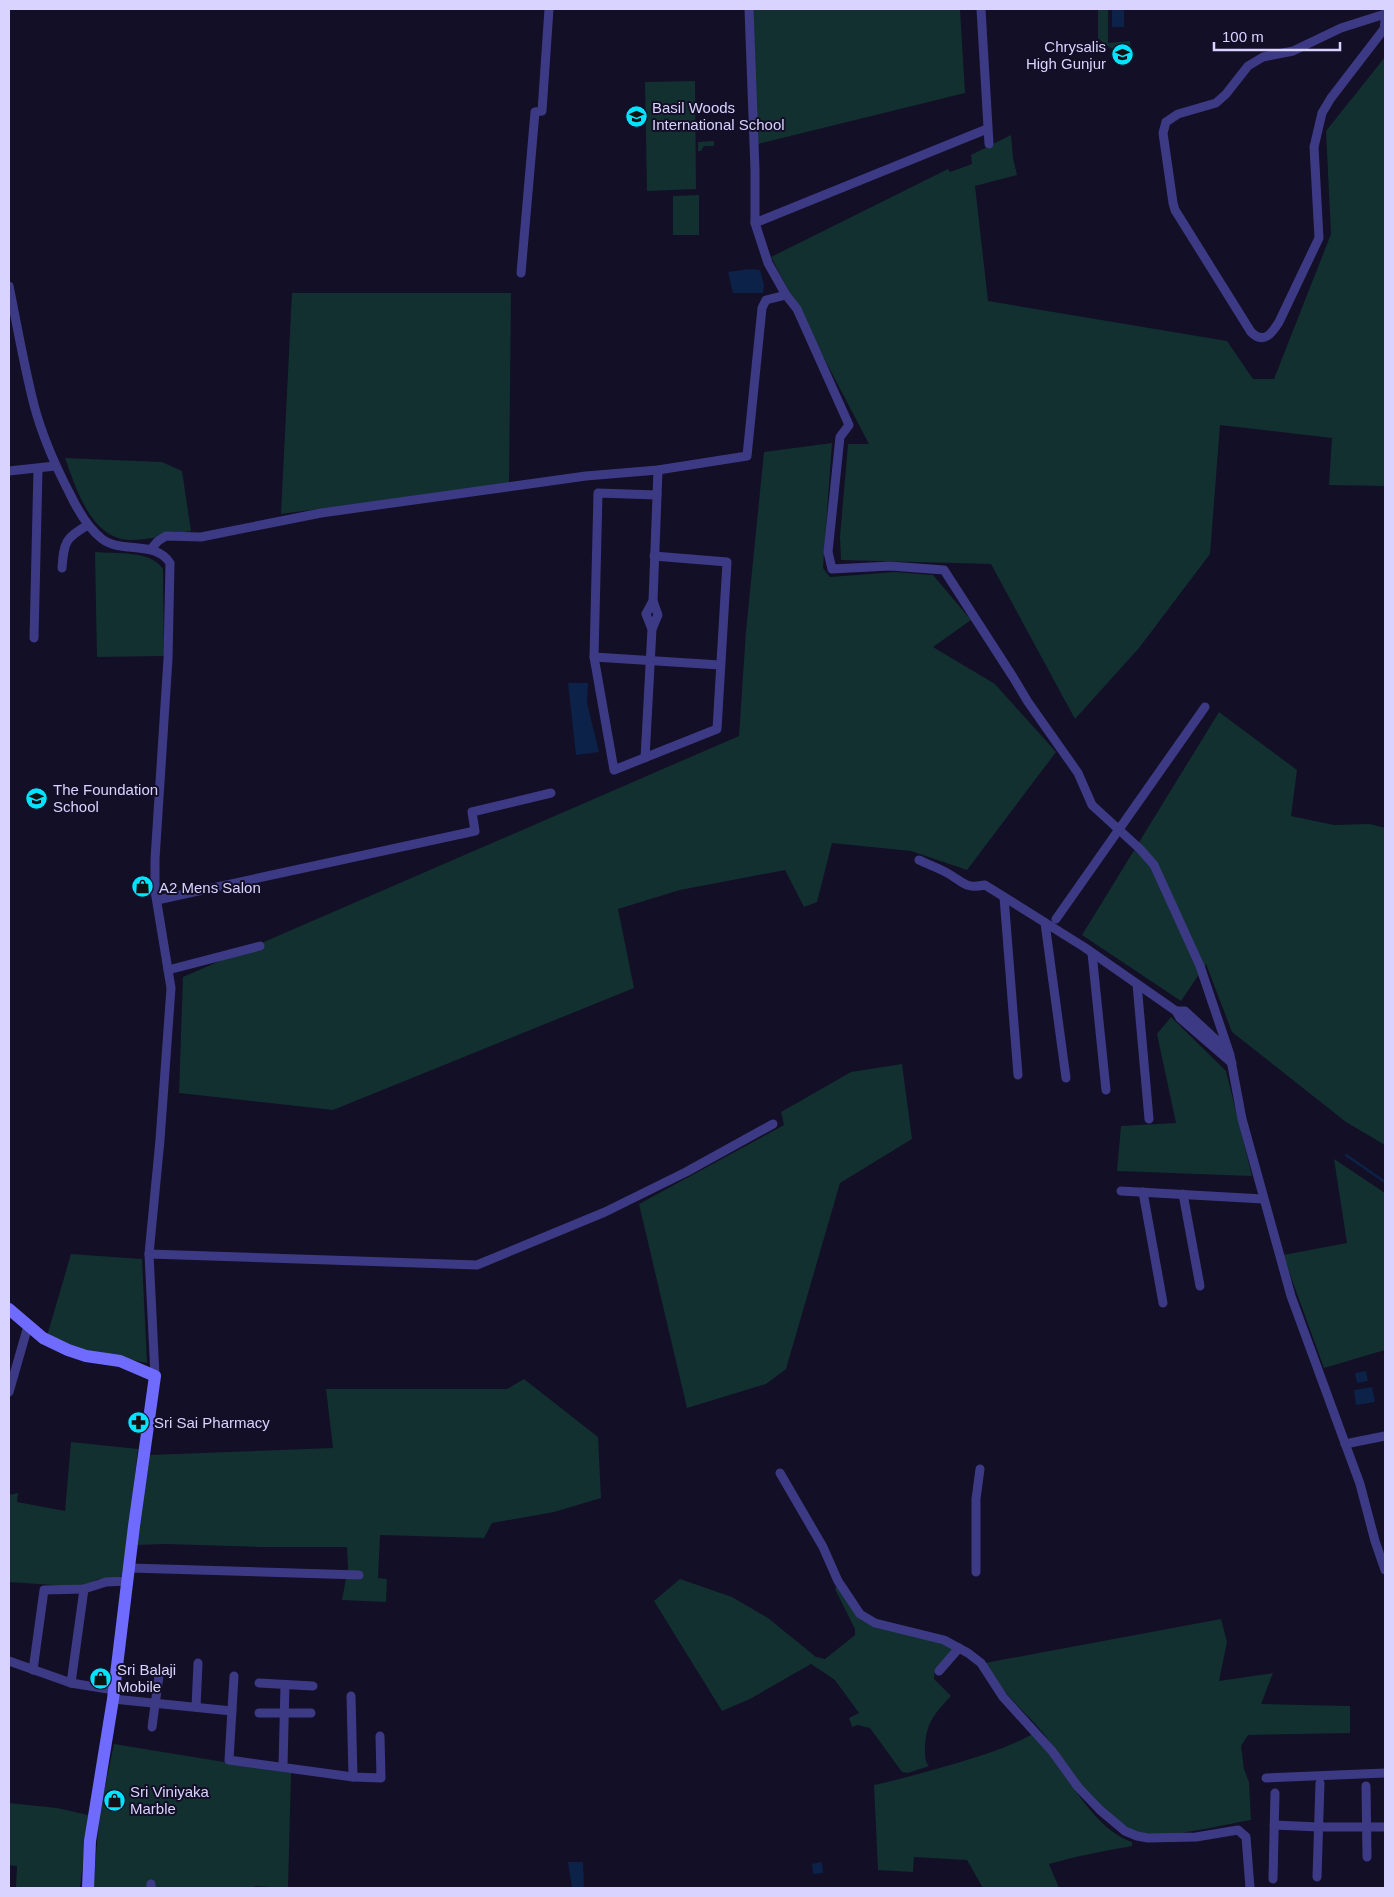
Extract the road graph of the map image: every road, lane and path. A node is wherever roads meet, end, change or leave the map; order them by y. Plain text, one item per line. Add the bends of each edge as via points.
1 (550, 9) edge
2 (749, 9) edge
3 (981, 9) edge
4 (1385, 14) edge
5 (1385, 21) edge
6 (987, 129) junction
7 (989, 144) dead end
8 (755, 223) junction
9 (521, 273) dead end
10 (9, 286) edge
11 (786, 295) junction
12 (56, 466) junction
13 (38, 469) junction
14 (658, 470) junction
15 (9, 471) edge
16 (657, 495) junction
17 (88, 524) junction
18 (151, 549) junction
19 (654, 556) junction
20 (62, 568) dead end
21 (34, 638) dead end
22 (594, 658) junction
23 (650, 661) junction
24 (720, 665) junction
25 (1205, 706) dead end
26 (645, 758) junction
27 (551, 793) dead end
28 (1118, 828) junction
29 (919, 860) dead end
30 (1004, 897) junction
31 (157, 900) junction
32 (1056, 919) dead end
33 (1046, 923) junction
34 (260, 946) dead end
35 (1092, 953) junction
36 (168, 970) junction
37 (1137, 984) junction
38 (1176, 1011) junction
39 (1228, 1050) junction
40 (1232, 1063) junction
41 (1018, 1075) dead end
42 (1066, 1078) dead end
43 (1106, 1090) dead end
44 (1149, 1119) dead end
45 (773, 1124) dead end
46 (1121, 1191) dead end
47 (1143, 1192) junction
48 (1183, 1194) junction
49 (1263, 1199) junction
50 (149, 1254) junction
51 (1200, 1286) dead end
52 (1162, 1303) dead end
53 (9, 1309) edge
54 (28, 1326) junction
55 (156, 1376) junction
56 (9, 1392) edge
57 (1385, 1436) edge
58 (1345, 1444) junction
59 (980, 1469) dead end
60 (780, 1473) dead end
61 (130, 1568) junction
62 (1385, 1570) edge
63 (976, 1572) dead end
64 (359, 1575) dead end
65 (127, 1581) junction
66 (84, 1590) junction
67 (959, 1648) junction
68 (9, 1661) edge
69 (198, 1663) dead end
70 (33, 1670) junction
71 (939, 1671) dead end
72 (159, 1676) dead end
73 (234, 1676) dead end
74 (71, 1682) junction
75 (259, 1683) dead end
76 (286, 1685) junction
77 (312, 1686) dead end
78 (113, 1695) junction
79 (351, 1696) dead end
80 (156, 1703) junction
81 (196, 1707) junction
82 (232, 1710) junction
83 (260, 1712) dead end
84 (285, 1713) junction
85 (311, 1713) dead end
86 (152, 1727) dead end
87 (380, 1736) dead end
88 (283, 1766) junction
89 (1385, 1773) edge
90 (353, 1777) junction
91 (1266, 1778) dead end
92 (1320, 1784) dead end
93 (1366, 1786) dead end
94 (1275, 1793) dead end
95 (1274, 1825) junction
96 (1319, 1827) junction
97 (1366, 1827) junction
98 (1385, 1827) edge
99 (1367, 1857) dead end
100 (1317, 1877) dead end
101 (1273, 1879) dead end
102 (88, 1888) edge
103 (1250, 1888) edge

1 - 9 street via 542,111 535,112
2 - 8 street
3 - 6 street
4 - 5 street via 1341,28 1293,51 1263,57 1248,66 1216,103 1178,114 1166,122 1163,133 1175,210 1257,337 1272,334 1319,238 1314,147 1322,113 1384,29
6 - 7 street
6 - 8 street
8 - 11 street via 768,263
10 - 12 street via 34,406
11 - 14 street via 766,300 762,308 747,456
11 - 28 street via 798,309 849,424 840,437 828,552 832,569 890,566 944,570 1028,702 1078,773 1092,805
12 - 13 street
12 - 17 street
13 - 15 street
13 - 21 street
14 - 16 street
14 - 18 street via 586,476 321,513 201,537 166,536
16 - 19 street
16 - 22 street via 598,493
17 - 18 street via 102,539 112,544
17 - 20 street via 67,541
18 - 31 street via 165,556 170,563 168,659 155,859
19 - 23 street via 653,601 646,614 652,628
19 - 24 street via 727,562
22 - 23 street
22 - 26 street via 614,770
23 - 24 street
23 - 26 street
24 - 26 street via 716,729
25 - 28 street
27 - 31 street via 472,812 475,831
28 - 32 street
28 - 39 street via 1154,865 1200,966
29 - 30 street via 947,873 961,884 985,885
30 - 33 street
30 - 41 street
31 - 36 street
33 - 35 street
33 - 42 street
34 - 36 street
35 - 37 street
35 - 43 street
36 - 50 street via 170,1007
37 - 38 street
37 - 44 street
38 - 39 street via 1185,1011
38 - 40 street
39 - 40 street
40 - 49 street
45 - 50 street via 605,1212 477,1265
46 - 47 street
47 - 48 street
47 - 52 street
48 - 49 street
48 - 51 street
49 - 58 street via 1291,1296
50 - 55 street
53 - 54 street
54 - 55 street via 43,1338 68,1350 120,1361
54 - 56 street
55 - 61 street
57 - 58 street
58 - 62 street
59 - 63 street via 976,1499
60 - 67 street via 823,1547 838,1581 860,1614 876,1623 944,1640
61 - 64 street
61 - 65 street
65 - 66 street via 106,1582
65 - 78 street
66 - 70 street via 44,1590
66 - 74 street
67 - 71 street
67 - 103 street via 981,1663 1004,1697 1052,1751 1078,1787 1125,1831 1148,1838 1196,1837 1238,1830 1242,1833 1246,1837
68 - 70 street
69 - 81 street
70 - 74 street
72 - 80 street
73 - 82 street
74 - 78 street
75 - 76 street
76 - 77 street
76 - 84 street
78 - 80 street
78 - 102 street via 90,1841
79 - 90 street
80 - 81 street
80 - 86 street
81 - 82 street
82 - 88 street via 229,1760
83 - 84 street
84 - 85 street
84 - 88 street
87 - 90 street via 381,1778
88 - 90 street
89 - 91 street
92 - 96 street
93 - 97 street
94 - 95 street
95 - 96 street
95 - 101 street
96 - 97 street
96 - 100 street
97 - 98 street
97 - 99 street

